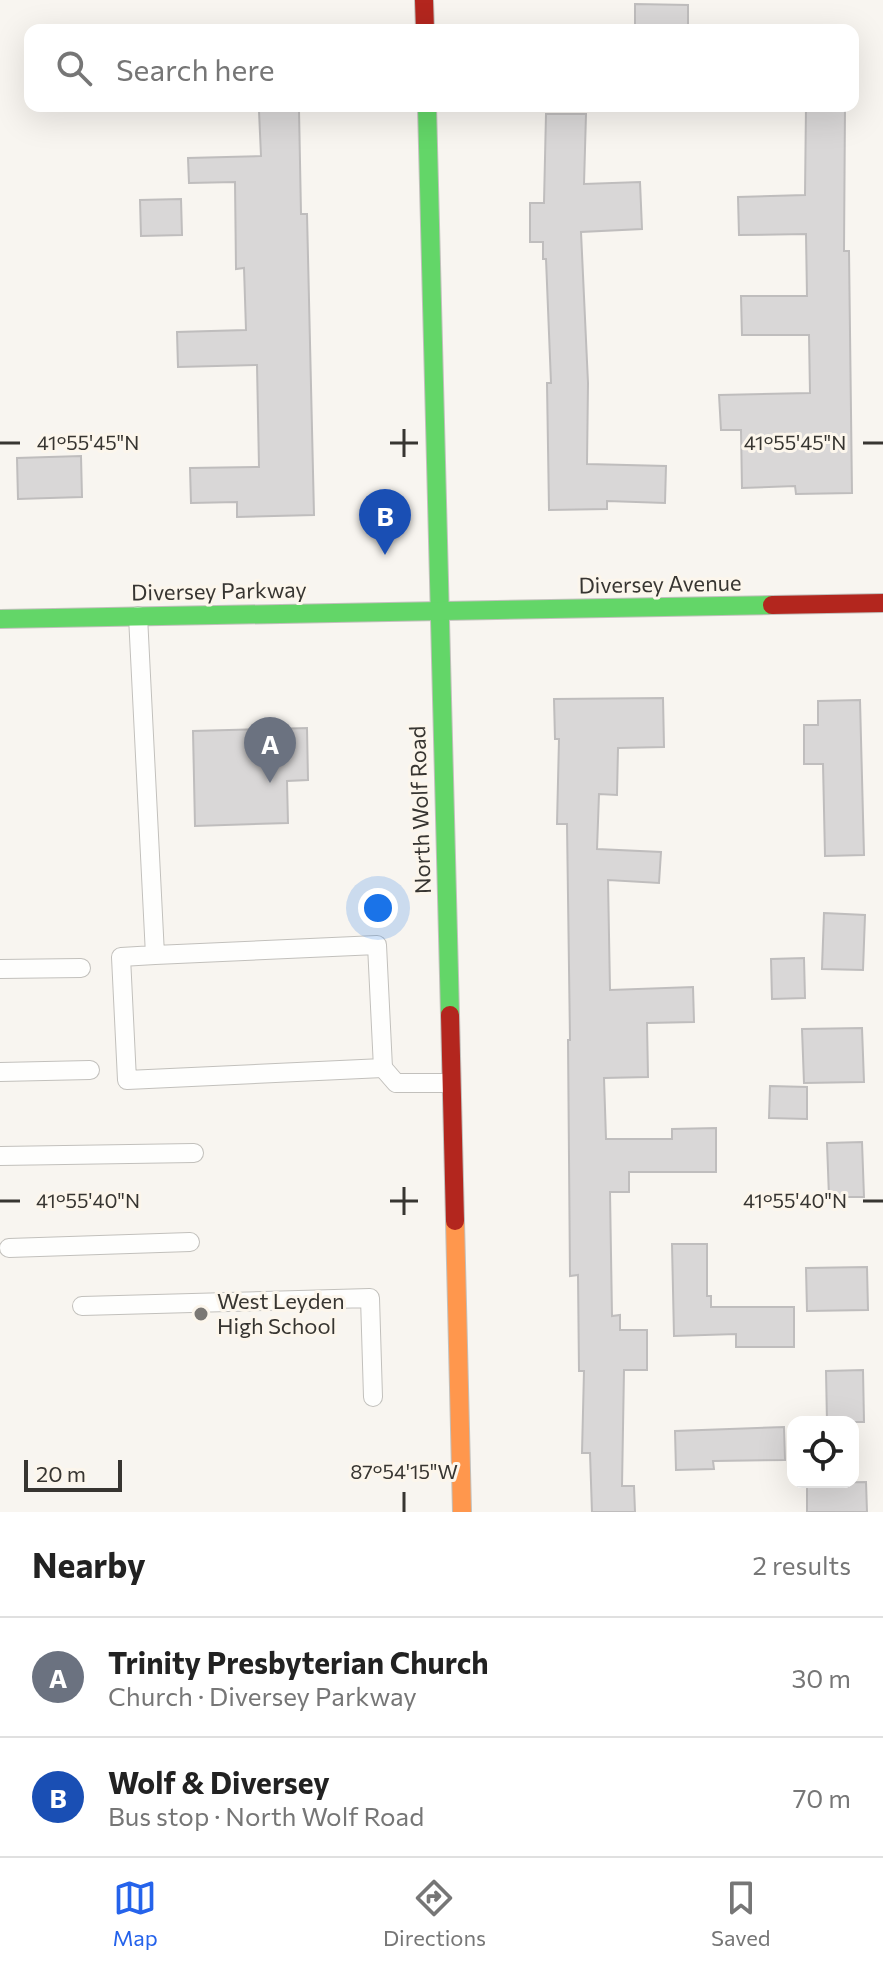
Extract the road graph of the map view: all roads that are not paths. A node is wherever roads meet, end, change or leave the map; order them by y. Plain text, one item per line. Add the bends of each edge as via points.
1 (424, 0) edge
2 (425, 24) edge
3 (427, 112) edge
4 (883, 603) edge
5 (438, 612) junction
6 (138, 616) junction
7 (0, 619) edge
8 (155, 955) junction
9 (81, 968) dead end
10 (0, 969) edge
11 (383, 1068) junction
12 (90, 1070) dead end
13 (0, 1072) edge
14 (451, 1083) junction
15 (194, 1153) dead end
16 (0, 1156) edge
17 (190, 1242) dead end
18 (9, 1248) dead end
19 (82, 1306) dead end
20 (373, 1397) dead end
21 (462, 1512) edge

1 - 2 main road
3 - 5 main road, North Wolf Road
4 - 5 main road, Diversey Avenue
5 - 6 main road, Diversey Parkway
5 - 14 main road, North Wolf Road
6 - 7 main road, Diversey Parkway
6 - 8 lane
8 - 11 lane via 377,945
8 - 11 lane via 121,957 127,1080
9 - 10 lane
11 - 14 lane via 396,1083
12 - 13 lane
14 - 21 main road, North Wolf Road
15 - 16 lane
17 - 18 lane
19 - 20 lane via 370,1298

